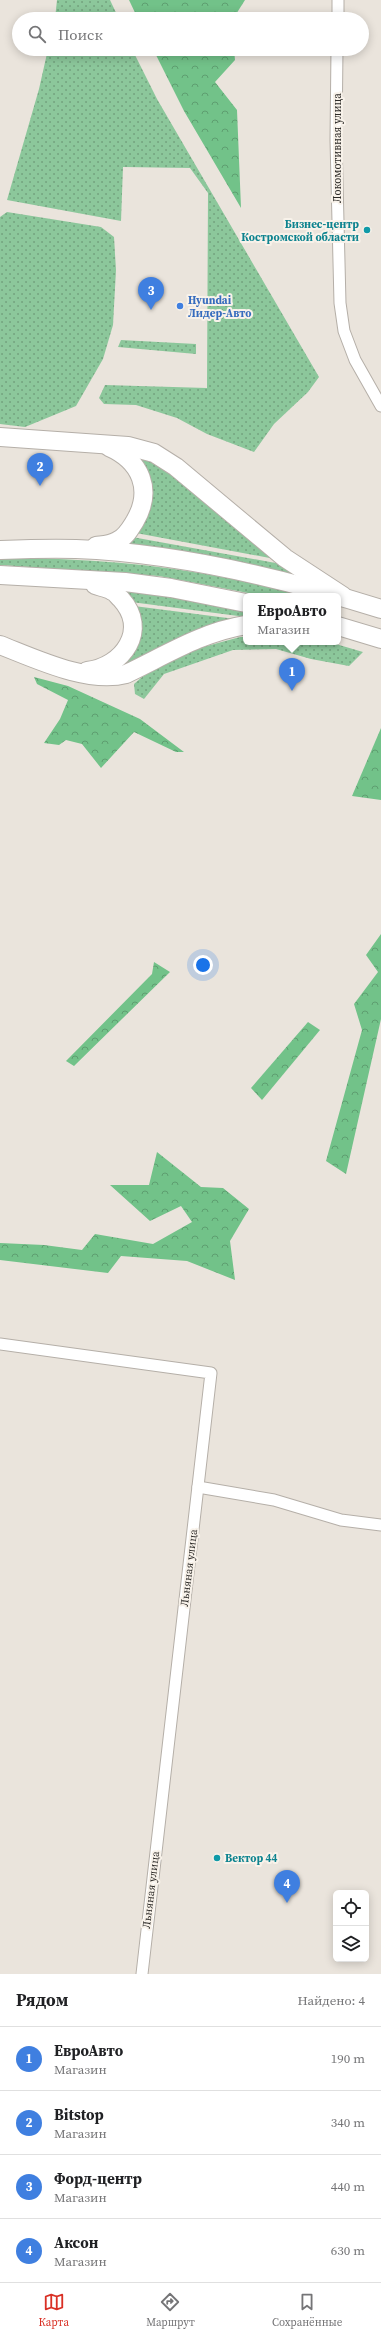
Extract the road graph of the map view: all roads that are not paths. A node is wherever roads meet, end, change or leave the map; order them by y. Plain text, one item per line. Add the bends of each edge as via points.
1 (338, 0) edge
2 (338, 12) edge
3 (337, 56) edge
4 (381, 406) edge
5 (0, 437) edge
6 (103, 445) junction
7 (76, 549) junction
8 (0, 550) edge
9 (0, 575) edge
10 (78, 580) junction
11 (330, 593) edge
12 (338, 593) edge
13 (343, 596) edge
14 (243, 602) edge
15 (381, 609) edge
16 (243, 626) edge
17 (341, 627) edge
18 (381, 638) edge
19 (0, 645) edge
20 (76, 672) junction
21 (0, 1344) edge
22 (198, 1487) junction
23 (381, 1525) edge
24 (142, 1974) edge

1 - 2 street
3 - 4 street, Локомотивная улица via 340,302 344,331 355,360
5 - 6 main road
6 - 7 main road via 122,453 133,463 141,478 143,495 140,511 127,533 118,541
6 - 12 main road via 128,446 154,453 176,467 285,558
7 - 8 main road
7 - 11 main road via 149,556 211,566
9 - 10 main road
10 - 14 main road via 125,582 171,588
10 - 20 main road via 113,591 126,605 133,626 131,640 117,659 96,670
13 - 15 main road
16 - 20 main road via 192,640 126,674 98,677
17 - 18 main road
19 - 20 main road
21 - 22 street, Льняная улица via 211,1374
22 - 23 street via 274,1500 341,1520
22 - 24 street, Льняная улица

